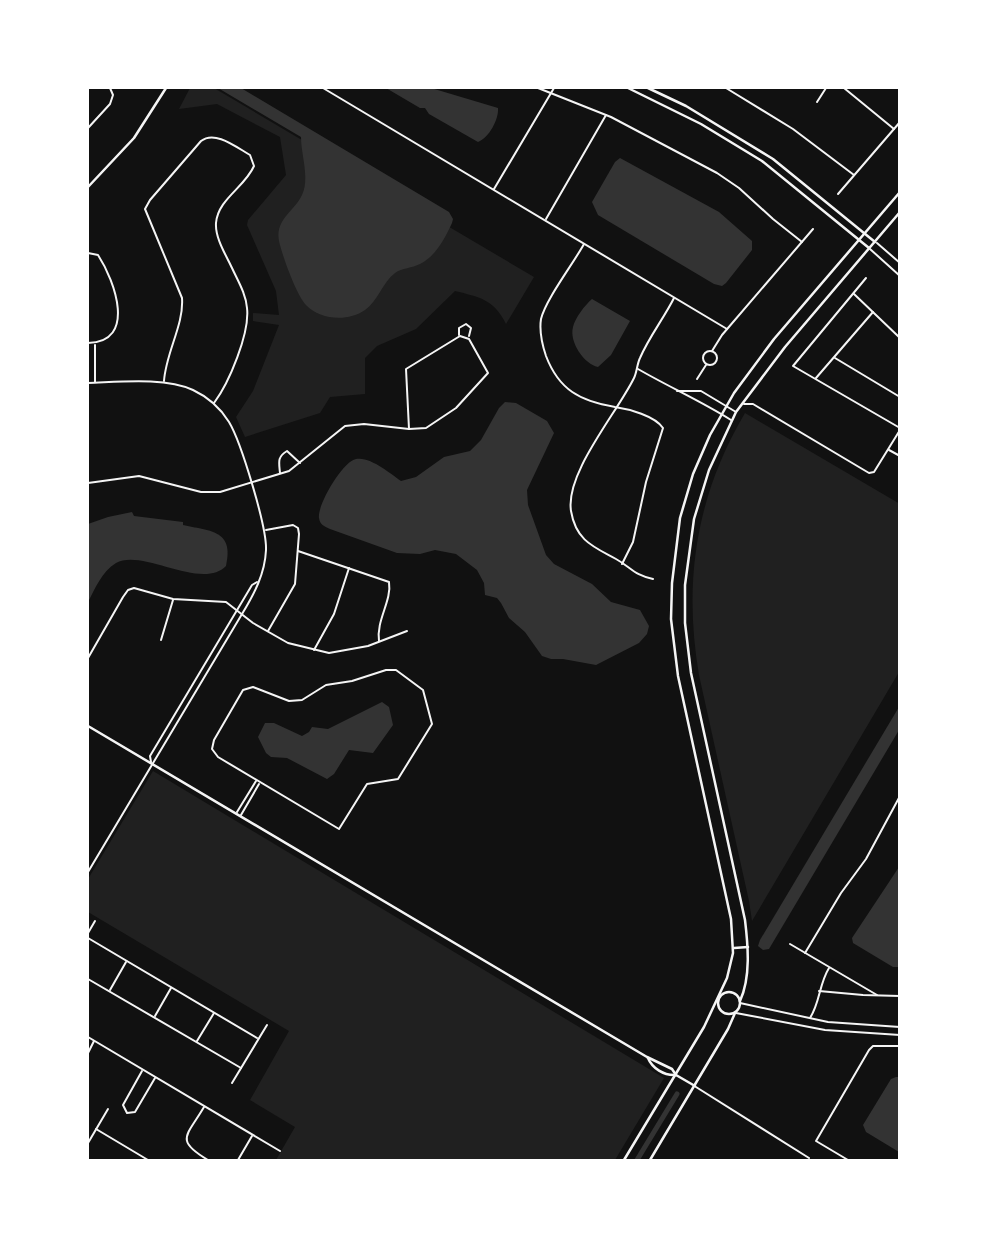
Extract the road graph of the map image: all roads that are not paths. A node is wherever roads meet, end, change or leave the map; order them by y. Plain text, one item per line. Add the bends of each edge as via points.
1 (110, 88) edge
2 (166, 88) edge
3 (323, 88) edge
4 (538, 88) edge
5 (552, 88) edge
6 (628, 88) edge
7 (648, 88) edge
8 (726, 88) edge
9 (826, 88) edge
10 (844, 88) edge
11 (551, 92) junction
12 (817, 102) dead end
13 (606, 115) junction
14 (900, 122) edge
15 (88, 128) edge
16 (894, 129) junction
17 (854, 176) junction
18 (88, 187) edge
19 (493, 190) junction
20 (900, 192) edge
21 (838, 194) dead end
22 (900, 212) edge
23 (545, 220) junction
24 (813, 229) dead end
25 (865, 234) junction
26 (859, 240) junction
27 (802, 242) junction
28 (875, 242) junction
29 (585, 244) junction
30 (869, 248) junction
31 (88, 253) edge
32 (900, 263) edge
33 (900, 276) edge
34 (866, 278) dead end
35 (854, 293) junction
36 (674, 298) junction
37 (873, 312) junction
38 (727, 329) junction
39 (460, 336) junction
40 (467, 337) junction
41 (900, 338) edge
42 (94, 343) junction
43 (88, 344) edge
44 (712, 351) junction
45 (834, 357) junction
46 (706, 365) junction
47 (637, 369) junction
48 (697, 379) dead end
49 (816, 379) junction
50 (88, 383) edge
51 (95, 383) junction
52 (164, 383) junction
53 (676, 391) junction
54 (748, 395) junction
55 (900, 397) edge
56 (213, 404) junction
57 (741, 404) junction
58 (753, 404) junction
59 (725, 405) junction
60 (617, 407) junction
61 (736, 412) junction
62 (721, 414) junction
63 (732, 420) junction
64 (409, 429) junction
65 (900, 429) edge
66 (888, 449) junction
67 (900, 456) edge
68 (300, 464) junction
69 (280, 474) junction
70 (88, 483) edge
71 (250, 483) junction
72 (265, 530) junction
73 (298, 551) junction
74 (622, 564) junction
75 (349, 567) junction
76 (653, 579) dead end
77 (259, 581) junction
78 (173, 599) junction
79 (238, 611) junction
80 (242, 614) junction
81 (268, 631) junction
82 (407, 631) dead end
83 (161, 640) dead end
84 (379, 642) junction
85 (314, 650) junction
86 (88, 658) edge
87 (88, 726) edge
88 (152, 763) junction
89 (257, 780) junction
90 (260, 782) junction
91 (900, 796) edge
92 (236, 813) junction
93 (241, 816) junction
94 (88, 872) edge
95 (95, 921) dead end
96 (88, 933) edge
97 (88, 938) edge
98 (790, 944) dead end
99 (748, 947) junction
100 (733, 948) junction
101 (805, 953) junction
102 (127, 961) junction
103 (830, 967) junction
104 (88, 979) edge
105 (172, 988) junction
106 (819, 990) junction
107 (109, 991) junction
108 (877, 995) junction
109 (900, 996) edge
110 (718, 999) junction
111 (740, 1002) junction
112 (215, 1013) junction
113 (735, 1013) junction
114 (154, 1017) junction
115 (810, 1018) junction
116 (267, 1025) dead end
117 (900, 1027) edge
118 (900, 1035) edge
119 (88, 1037) edge
120 (257, 1038) junction
121 (94, 1041) junction
122 (197, 1042) junction
123 (900, 1046) edge
124 (88, 1053) edge
125 (648, 1057) junction
126 (241, 1068) junction
127 (142, 1070) junction
128 (676, 1075) junction
129 (155, 1077) junction
130 (232, 1083) dead end
131 (695, 1086) junction
132 (204, 1107) junction
133 (108, 1109) dead end
134 (96, 1129) junction
135 (253, 1135) junction
136 (88, 1143) edge
137 (280, 1151) dead end
138 (809, 1158) dead end
139 (148, 1160) edge
140 (208, 1160) edge
141 (238, 1160) edge
142 (624, 1160) edge
143 (650, 1160) edge
144 (848, 1160) edge

1 - 15 street via 110,104
2 - 18 main road via 134,138
3 - 19 street
4 - 11 street
5 - 11 street
6 - 26 main road via 762,161
7 - 25 main road via 762,151
8 - 17 street via 810,140
9 - 12 street
10 - 16 street
11 - 13 street
11 - 19 street
13 - 23 street
13 - 27 street via 739,187
14 - 16 street
16 - 17 street
17 - 21 street
19 - 23 street
20 - 25 main road
22 - 28 main road
23 - 29 street
24 - 27 street
25 - 26 main road
25 - 28 main road
26 - 30 main road
26 - 59 main road via 774,339
27 - 38 street
28 - 30 main road
28 - 32 street
29 - 36 street
29 - 60 street via 542,318 542,343 561,383 579,397
30 - 33 street
30 - 54 main road
31 - 42 street via 101,259 118,310 118,323 111,335
34 - 35 street
35 - 37 street
35 - 49 street via 793,366
36 - 38 street
36 - 47 street
37 - 41 street
37 - 45 street
38 - 44 street
39 - 40 street
39 - 40 street via 458,328 466,324 472,331
39 - 64 street via 406,369
40 - 64 street via 488,373 456,408 426,428
42 - 43 street
42 - 51 street
44 - 46 street via 703,354
44 - 46 street via 717,361
45 - 49 street
45 - 55 street
46 - 48 street
47 - 53 street
47 - 60 street
49 - 65 street
50 - 51 street
51 - 52 street
52 - 56 street via 190,389
52 - 56 street via 182,298 145,209 201,141 217,137 254,161 217,216 218,235 245,298 247,317 227,379
53 - 59 street via 701,391
53 - 62 street
54 - 57 main road
54 - 58 street
56 - 71 street via 232,429
57 - 58 street
57 - 61 main road
58 - 66 street via 869,473
59 - 61 street
59 - 62 main road
60 - 74 street via 574,484 571,509 577,529 594,549
60 - 74 street via 663,428 633,542
61 - 63 main road
62 - 63 street
62 - 100 main road via 693,474 680,518 671,619 678,676 732,919
63 - 99 main road via 709,470 694,519 685,623 691,673
64 - 68 street via 345,426
65 - 66 street
66 - 67 street
68 - 69 street
68 - 69 street via 287,451 278,460
69 - 71 street
70 - 71 street via 139,476 201,492
71 - 72 street
72 - 73 street via 296,526
72 - 77 street
73 - 75 street
73 - 81 street via 295,584
74 - 76 street
75 - 84 street via 389,582
75 - 85 street via 334,614
77 - 79 street via 252,584
77 - 80 street
78 - 79 street via 224,601
78 - 83 street
78 - 86 street via 128,590
79 - 80 street
79 - 88 street via 150,756
80 - 81 street
80 - 88 street
81 - 85 street
82 - 84 street
84 - 85 street via 335,653
87 - 88 main road
88 - 92 main road
88 - 94 street
89 - 90 street
89 - 90 street via 212,749 243,690 253,687 289,701 302,700 326,685 386,670 396,670 423,690 432,724 398,779 367,784 339,829
89 - 92 street
90 - 93 street
91 - 101 street
92 - 93 main road
93 - 125 main road
95 - 96 street
97 - 102 street
98 - 101 street
99 - 100 main road
99 - 111 main road
100 - 110 main road via 730,971
101 - 103 street
102 - 105 street
102 - 107 street
103 - 106 street
103 - 108 street
104 - 107 street
105 - 112 street
105 - 114 street
106 - 108 street
106 - 115 street
107 - 114 street
108 - 109 street
110 - 111 main road via 730,992
110 - 113 main road via 722,1012
110 - 128 main road
111 - 113 main road
111 - 115 street
112 - 120 street
112 - 122 street
113 - 118 street via 825,1030
113 - 131 main road
114 - 122 street
115 - 117 street
116 - 120 street
119 - 121 street
120 - 126 street
121 - 124 street
121 - 127 street
122 - 126 street
123 - 144 street via 869,1050 816,1141
125 - 128 main road
125 - 128 main road via 651,1065
126 - 130 street
127 - 129 street
127 - 129 street via 123,1105 127,1113 135,1112
128 - 131 main road
128 - 142 main road
129 - 132 street
131 - 138 street
131 - 143 main road
132 - 135 street
132 - 140 street via 186,1143
133 - 134 street
134 - 136 street
134 - 139 street
135 - 137 street
135 - 141 street

